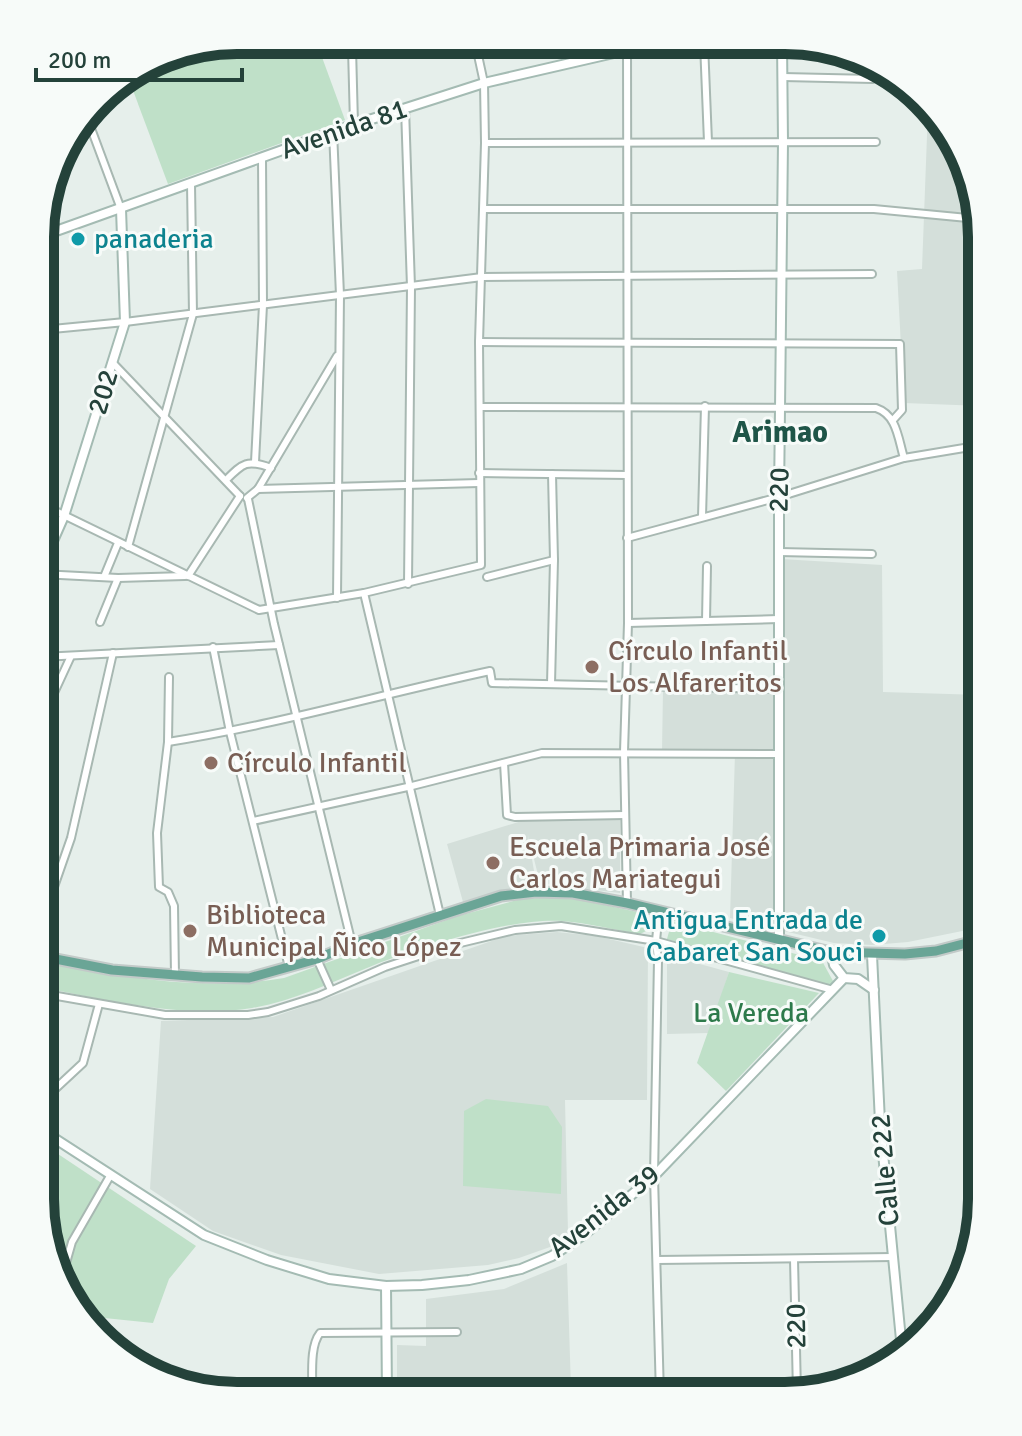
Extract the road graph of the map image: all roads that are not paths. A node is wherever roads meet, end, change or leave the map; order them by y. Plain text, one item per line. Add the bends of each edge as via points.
1 (352, 54) edge
2 (478, 54) edge
3 (599, 54) edge
4 (627, 54) edge
5 (704, 54) edge
6 (782, 54) edge
7 (783, 77) junction
8 (873, 79) dead end
9 (484, 83) junction
10 (405, 108) junction
11 (354, 124) junction
12 (91, 128) edge
13 (333, 131) junction
14 (626, 142) junction
15 (708, 142) junction
16 (783, 142) junction
17 (876, 142) dead end
18 (485, 143) junction
19 (262, 158) junction
20 (191, 184) junction
21 (121, 209) junction
22 (484, 209) junction
23 (627, 209) junction
24 (781, 209) junction
25 (967, 218) edge
26 (54, 232) edge
27 (782, 274) junction
28 (872, 274) dead end
29 (626, 276) junction
30 (482, 277) junction
31 (411, 287) junction
32 (340, 295) junction
33 (263, 305) junction
34 (193, 314) junction
35 (125, 322) junction
36 (54, 329) edge
37 (479, 342) junction
38 (626, 343) junction
39 (781, 343) junction
40 (338, 354) junction
41 (112, 362) junction
42 (627, 406) junction
43 (705, 406) junction
44 (481, 407) junction
45 (781, 407) junction
46 (165, 418) junction
47 (893, 420) junction
48 (968, 447) edge
49 (904, 458) junction
50 (255, 462) junction
51 (271, 468) junction
52 (479, 473) junction
53 (552, 474) junction
54 (627, 475) junction
55 (226, 480) junction
56 (479, 483) junction
57 (408, 485) junction
58 (258, 489) junction
59 (336, 489) junction
60 (244, 497) junction
61 (779, 497) junction
62 (54, 511) edge
63 (64, 516) junction
64 (702, 517) junction
65 (627, 538) junction
66 (54, 540) edge
67 (118, 543) junction
68 (128, 547) junction
69 (779, 552) junction
70 (872, 554) dead end
71 (554, 560) junction
72 (707, 566) dead end
73 (54, 572) edge
74 (188, 576) junction
75 (104, 577) junction
76 (487, 577) dead end
77 (118, 578) junction
78 (408, 584) junction
79 (364, 593) junction
80 (337, 598) junction
81 (271, 610) junction
82 (779, 619) junction
83 (706, 621) junction
84 (100, 622) dead end
85 (628, 623) junction
86 (279, 645) junction
87 (213, 647) junction
88 (113, 653) junction
89 (71, 656) junction
90 (54, 657) edge
91 (169, 677) dead end
92 (551, 684) junction
93 (626, 685) junction
94 (779, 689) junction
95 (54, 693) edge
96 (388, 693) junction
97 (296, 715) junction
98 (230, 732) junction
99 (168, 742) junction
100 (624, 752) junction
101 (779, 754) junction
102 (504, 763) junction
103 (412, 786) junction
104 (320, 805) junction
105 (625, 815) junction
106 (253, 821) junction
107 (54, 887) edge
108 (627, 903) junction
109 (659, 910) junction
110 (440, 915) junction
111 (779, 939) junction
112 (656, 941) junction
113 (968, 943) edge
114 (352, 944) junction
115 (831, 952) junction
116 (872, 955) junction
117 (54, 959) edge
118 (317, 959) junction
119 (289, 967) junction
120 (873, 967) junction
121 (175, 976) junction
122 (844, 978) junction
123 (858, 979) junction
124 (331, 990) junction
125 (833, 990) junction
126 (874, 990) junction
127 (54, 996) edge
128 (99, 1004) junction
129 (54, 1090) edge
130 (54, 1138) edge
131 (110, 1176) junction
132 (654, 1176) junction
133 (893, 1257) junction
134 (794, 1259) junction
135 (657, 1260) junction
136 (66, 1263) edge
137 (386, 1286) junction
138 (457, 1332) dead end
139 (385, 1334) junction
140 (901, 1341) edge
141 (797, 1381) edge
142 (313, 1382) edge
143 (387, 1382) edge
144 (660, 1382) edge

1 - 11 street
2 - 9 street
3 - 9 street, Avenida 81
4 - 14 street
5 - 15 street
6 - 7 street, 220
7 - 8 street
7 - 16 street, 220
9 - 10 street, Avenida 81
9 - 18 street
10 - 11 street, Avenida 81
10 - 31 street
11 - 13 street, Avenida 81
12 - 21 street
13 - 19 street, Avenida 81
13 - 32 street
14 - 15 street
14 - 18 street
14 - 23 street
15 - 16 street
16 - 17 street
16 - 24 street, 220
18 - 22 street
19 - 20 street, Avenida 81
19 - 33 street
20 - 21 street, Avenida 81
20 - 34 street
21 - 26 street, Avenida 81
21 - 35 street, 202
22 - 23 street
22 - 30 street
23 - 24 street
23 - 29 street
24 - 25 street via 874,209
24 - 27 street, 220
27 - 28 street
27 - 29 street
27 - 39 street, 220
29 - 30 street
29 - 38 street
30 - 31 street
30 - 37 street
31 - 32 street
31 - 57 street
32 - 33 street
32 - 40 street
33 - 34 street
33 - 50 street
34 - 35 street
34 - 46 street
35 - 36 street
35 - 41 street, 202
37 - 38 street
37 - 44 street
38 - 39 street
38 - 42 street
39 - 45 street, 220
39 - 47 street via 900,344 902,410
40 - 51 street
40 - 59 street
41 - 46 street
41 - 63 street, 202
42 - 43 street
42 - 44 street
42 - 54 street
43 - 45 street
43 - 64 street
44 - 52 street
45 - 47 street via 876,408
45 - 61 street, 220
46 - 55 street
46 - 68 street
47 - 49 street
48 - 49 street
49 - 61 street
50 - 51 street
50 - 55 street via 241,465
51 - 58 street
52 - 53 street
52 - 56 street
53 - 54 street
53 - 71 street
54 - 65 street
55 - 60 street
56 - 57 street
56 - 78 street via 481,565
57 - 59 street
57 - 78 street
58 - 59 street
58 - 60 street
59 - 80 street
60 - 74 street
60 - 81 street
61 - 64 street
61 - 69 street, 220
62 - 63 street
63 - 66 street, 202
63 - 67 street
64 - 65 street
65 - 85 street
67 - 68 street
67 - 75 street
68 - 74 street
69 - 70 street
69 - 82 street, 220
71 - 76 street
71 - 92 street
72 - 83 street
73 - 75 street
74 - 77 street
74 - 81 street via 259,610
75 - 77 street
77 - 84 street
78 - 79 street
79 - 80 street
79 - 96 street
80 - 81 street
81 - 86 street
82 - 83 street
82 - 94 street, 220
83 - 85 street
85 - 93 street
86 - 87 street
86 - 97 street
87 - 88 street
87 - 98 street
88 - 89 street
88 - 107 street via 71,838
89 - 90 street
89 - 95 street
91 - 99 street
92 - 93 street
92 - 96 street via 492,683 490,671
93 - 94 street
93 - 100 street
94 - 101 street, 220
96 - 97 street
96 - 103 street
97 - 98 street
97 - 104 street
98 - 99 street
98 - 106 street
99 - 121 street via 157,833 159,887 174,906
100 - 101 street
100 - 102 street via 542,753
100 - 105 street
101 - 111 street, 220
102 - 103 street
102 - 105 street via 507,815
103 - 104 street
103 - 110 street
104 - 106 street
104 - 114 street
105 - 108 street
106 - 119 street
108 - 109 main road
108 - 110 main road via 536,892 501,896
109 - 111 main road
109 - 112 street
110 - 114 main road
111 - 115 main road
112 - 124 street via 561,926 515,930 452,945
112 - 125 street
112 - 132 street
113 - 116 main road via 936,951
114 - 118 main road
115 - 116 main road
115 - 122 street
116 - 120 street, Calle 222
117 - 121 main road
118 - 119 main road
118 - 124 street
119 - 121 main road via 249,978
120 - 123 street
120 - 126 street, Calle 222
122 - 123 street
122 - 125 street, Avenida 39
123 - 126 street
124 - 128 street via 248,1015 165,1015
125 - 132 street, Avenida 39
126 - 133 street, Calle 222
127 - 128 street
128 - 129 street via 83,1063
130 - 131 street, Avenida 39
131 - 136 street via 72,1242
131 - 137 street, Avenida 39 via 204,1235 329,1279
132 - 135 street
132 - 137 street, Avenida 39 via 586,1233 521,1269 469,1280
133 - 134 street
133 - 140 street, Calle 222
134 - 135 street
134 - 141 street, 220
135 - 144 street
137 - 139 street
138 - 139 street
139 - 142 street via 320,1333
139 - 143 street

